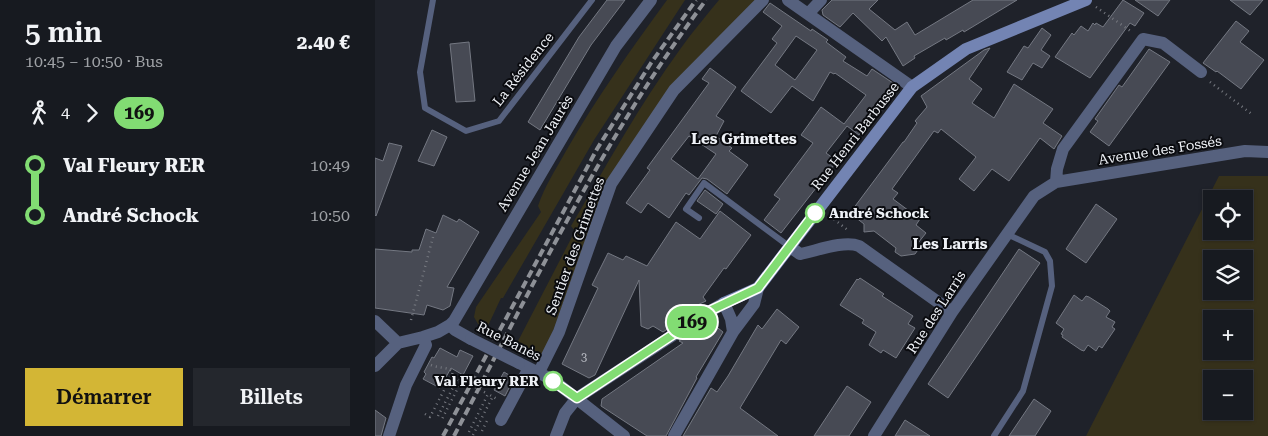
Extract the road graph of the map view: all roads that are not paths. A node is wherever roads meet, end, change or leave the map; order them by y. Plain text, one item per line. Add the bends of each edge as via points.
1 (433, 0) edge
2 (592, 0) edge
3 (651, 0) edge
4 (763, 0) edge
5 (788, 0) edge
6 (821, 0) edge
7 (1089, 2) edge
8 (807, 14) junction
9 (1201, 72) road end
10 (912, 87) junction
11 (1268, 152) edge
12 (1056, 182) junction
13 (699, 218) dead end
14 (1007, 234) junction
15 (790, 247) junction
16 (758, 288) junction
17 (724, 303) junction
18 (952, 312) junction
19 (375, 321) edge
20 (450, 325) junction
21 (733, 332) junction
22 (423, 337) junction
23 (398, 343) junction
24 (375, 366) edge
25 (529, 368) junction
26 (577, 398) junction
27 (501, 420) dead end
28 (392, 430) edge
29 (556, 436) edge
30 (624, 436) edge
31 (674, 436) edge
32 (874, 436) edge
33 (994, 436) edge

1 - 2 lane, La Résidence via 420,72 425,108 466,131 499,120
3 - 20 street, Avenue Jean Jaurès via 616,46
4 - 25 street, Sentier des Grimettes via 674,90 611,184 559,332
5 - 8 street
6 - 8 street
7 - 10 street, Rue Henri Barbusse via 967,49
8 - 10 street
9 - 12 street via 1163,42 1143,40 1063,149
10 - 15 street, Rue Henri Barbusse
11 - 12 street, Avenue des Fossés via 1245,151
12 - 14 street, Rue des Larris via 1034,196
13 - 15 lane via 686,209 704,183
14 - 18 street, Rue des Larris
14 - 33 lane via 1045,252 1050,261 1052,286 1023,391
15 - 16 street, Rue Henri Barbusse
15 - 18 street via 800,254 846,244 859,246
16 - 17 street, Rue Henri Barbusse
16 - 21 street, Rue Henri Barbusse via 754,304
17 - 21 street
17 - 26 street
18 - 32 street, Rue des Larris
19 - 23 street
20 - 22 street
20 - 25 street, Rue Banès, bridge
21 - 31 street, Rue Henri Barbusse
22 - 23 street
22 - 28 street via 426,345 406,385
23 - 24 street
25 - 26 street, Rue Banès via 553,380
25 - 27 street, Sentier des Grimettes
26 - 29 street via 565,413
26 - 30 street, Rue Banès

